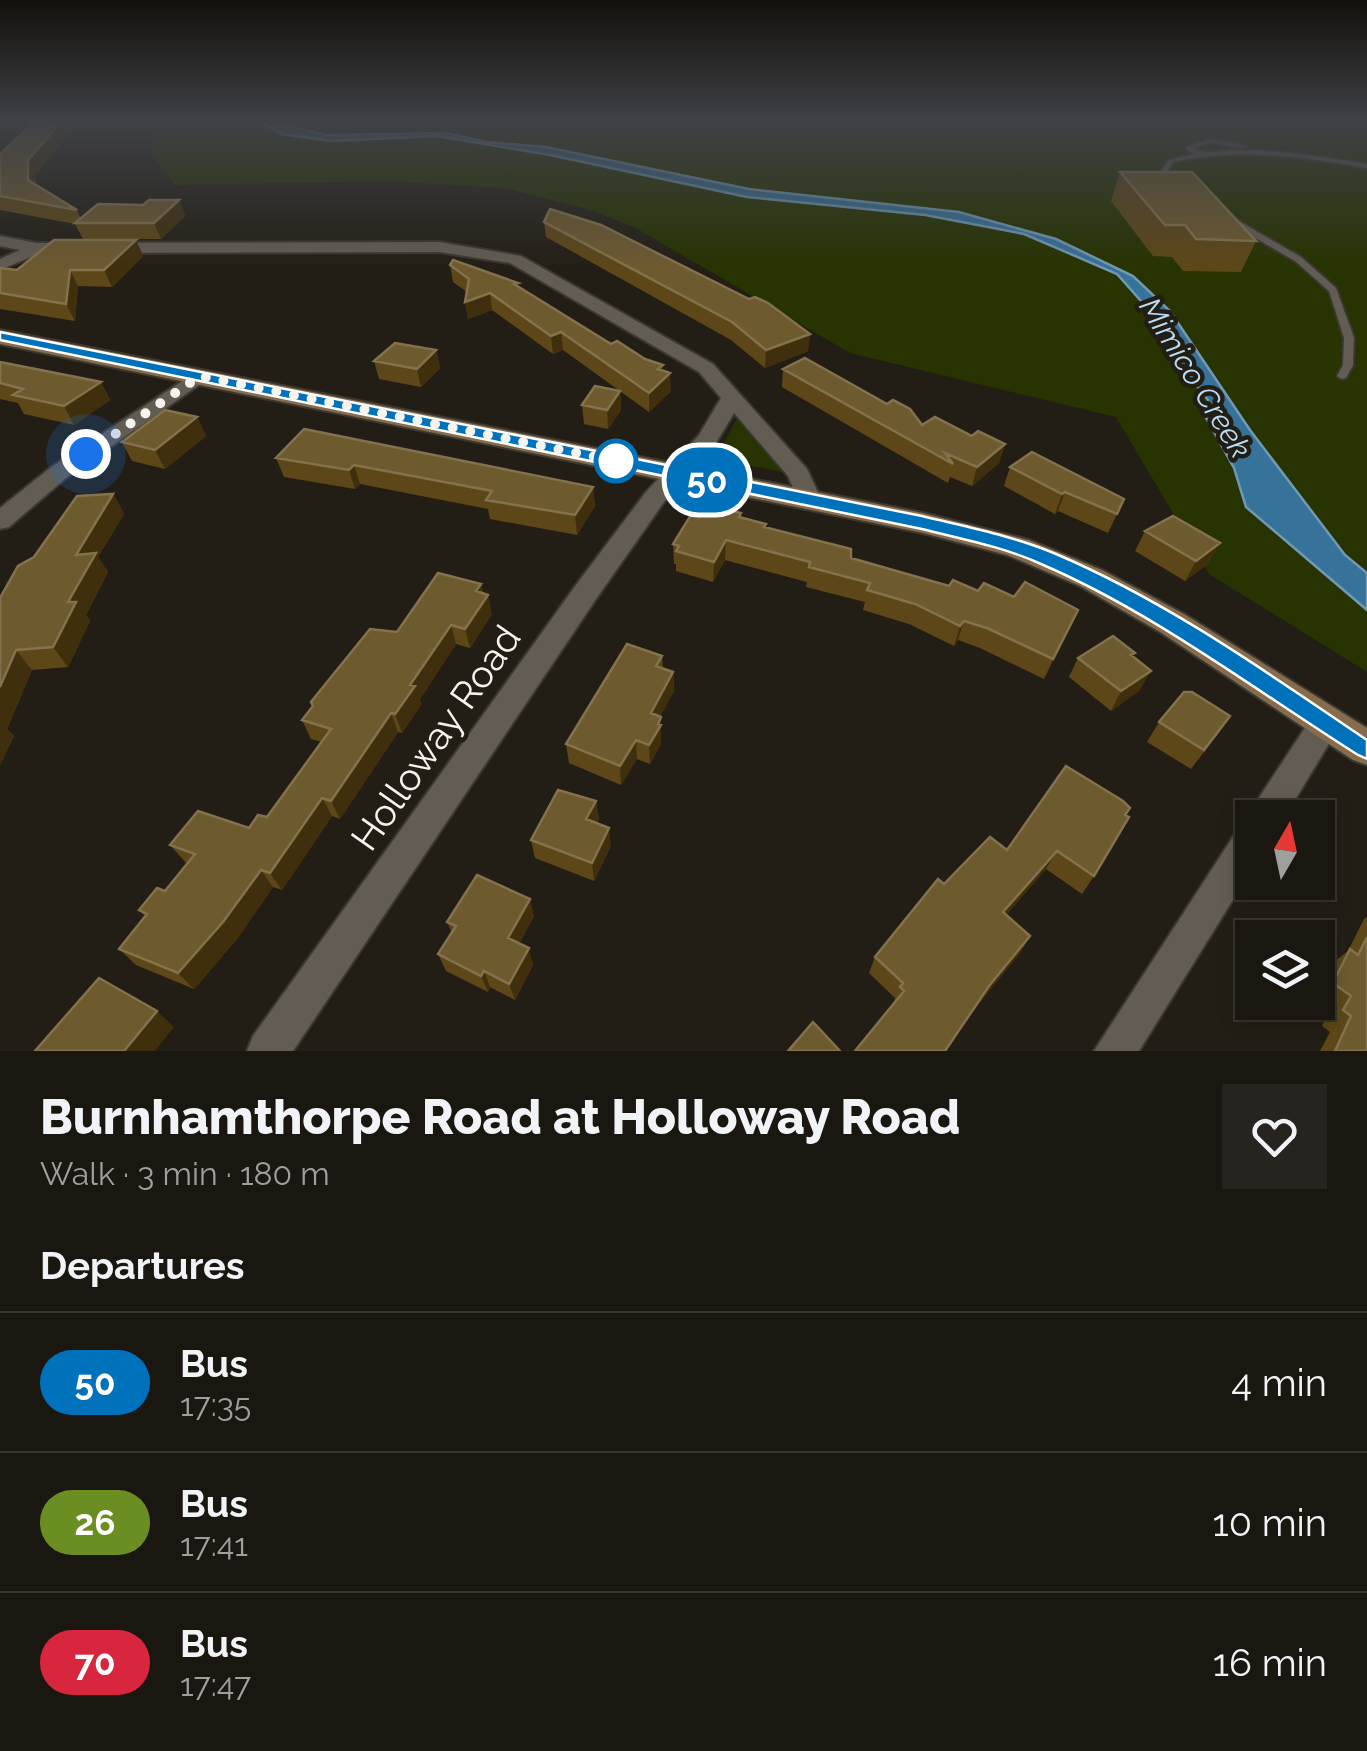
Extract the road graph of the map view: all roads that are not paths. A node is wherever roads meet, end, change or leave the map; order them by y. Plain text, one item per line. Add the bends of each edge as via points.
1 (1165, 171) edge
2 (1189, 194) edge
3 (1215, 212) edge
4 (0, 241) edge
5 (37, 248) junction
6 (0, 265) edge
7 (0, 337) edge
8 (200, 376) junction
9 (1342, 376) dead end
10 (732, 397) junction
11 (676, 473) junction
12 (810, 501) junction
13 (0, 521) edge
14 (1325, 723) junction
15 (1367, 748) edge
16 (1277, 800) edge
17 (1235, 864) edge
18 (268, 1051) edge
19 (1114, 1051) edge

1 - 2 lane
3 - 9 lane via 1270,240 1333,290 1349,338
4 - 5 street
5 - 6 street
5 - 10 street via 439,247 498,255 530,265 684,354
7 - 8 main road
8 - 11 main road
8 - 13 street
10 - 11 street, Holloway Road
10 - 12 street via 799,474
11 - 12 main road
11 - 18 street, Holloway Road via 574,608
12 - 14 main road via 922,522 1047,558 1168,621
14 - 15 main road
14 - 16 street
17 - 19 street

